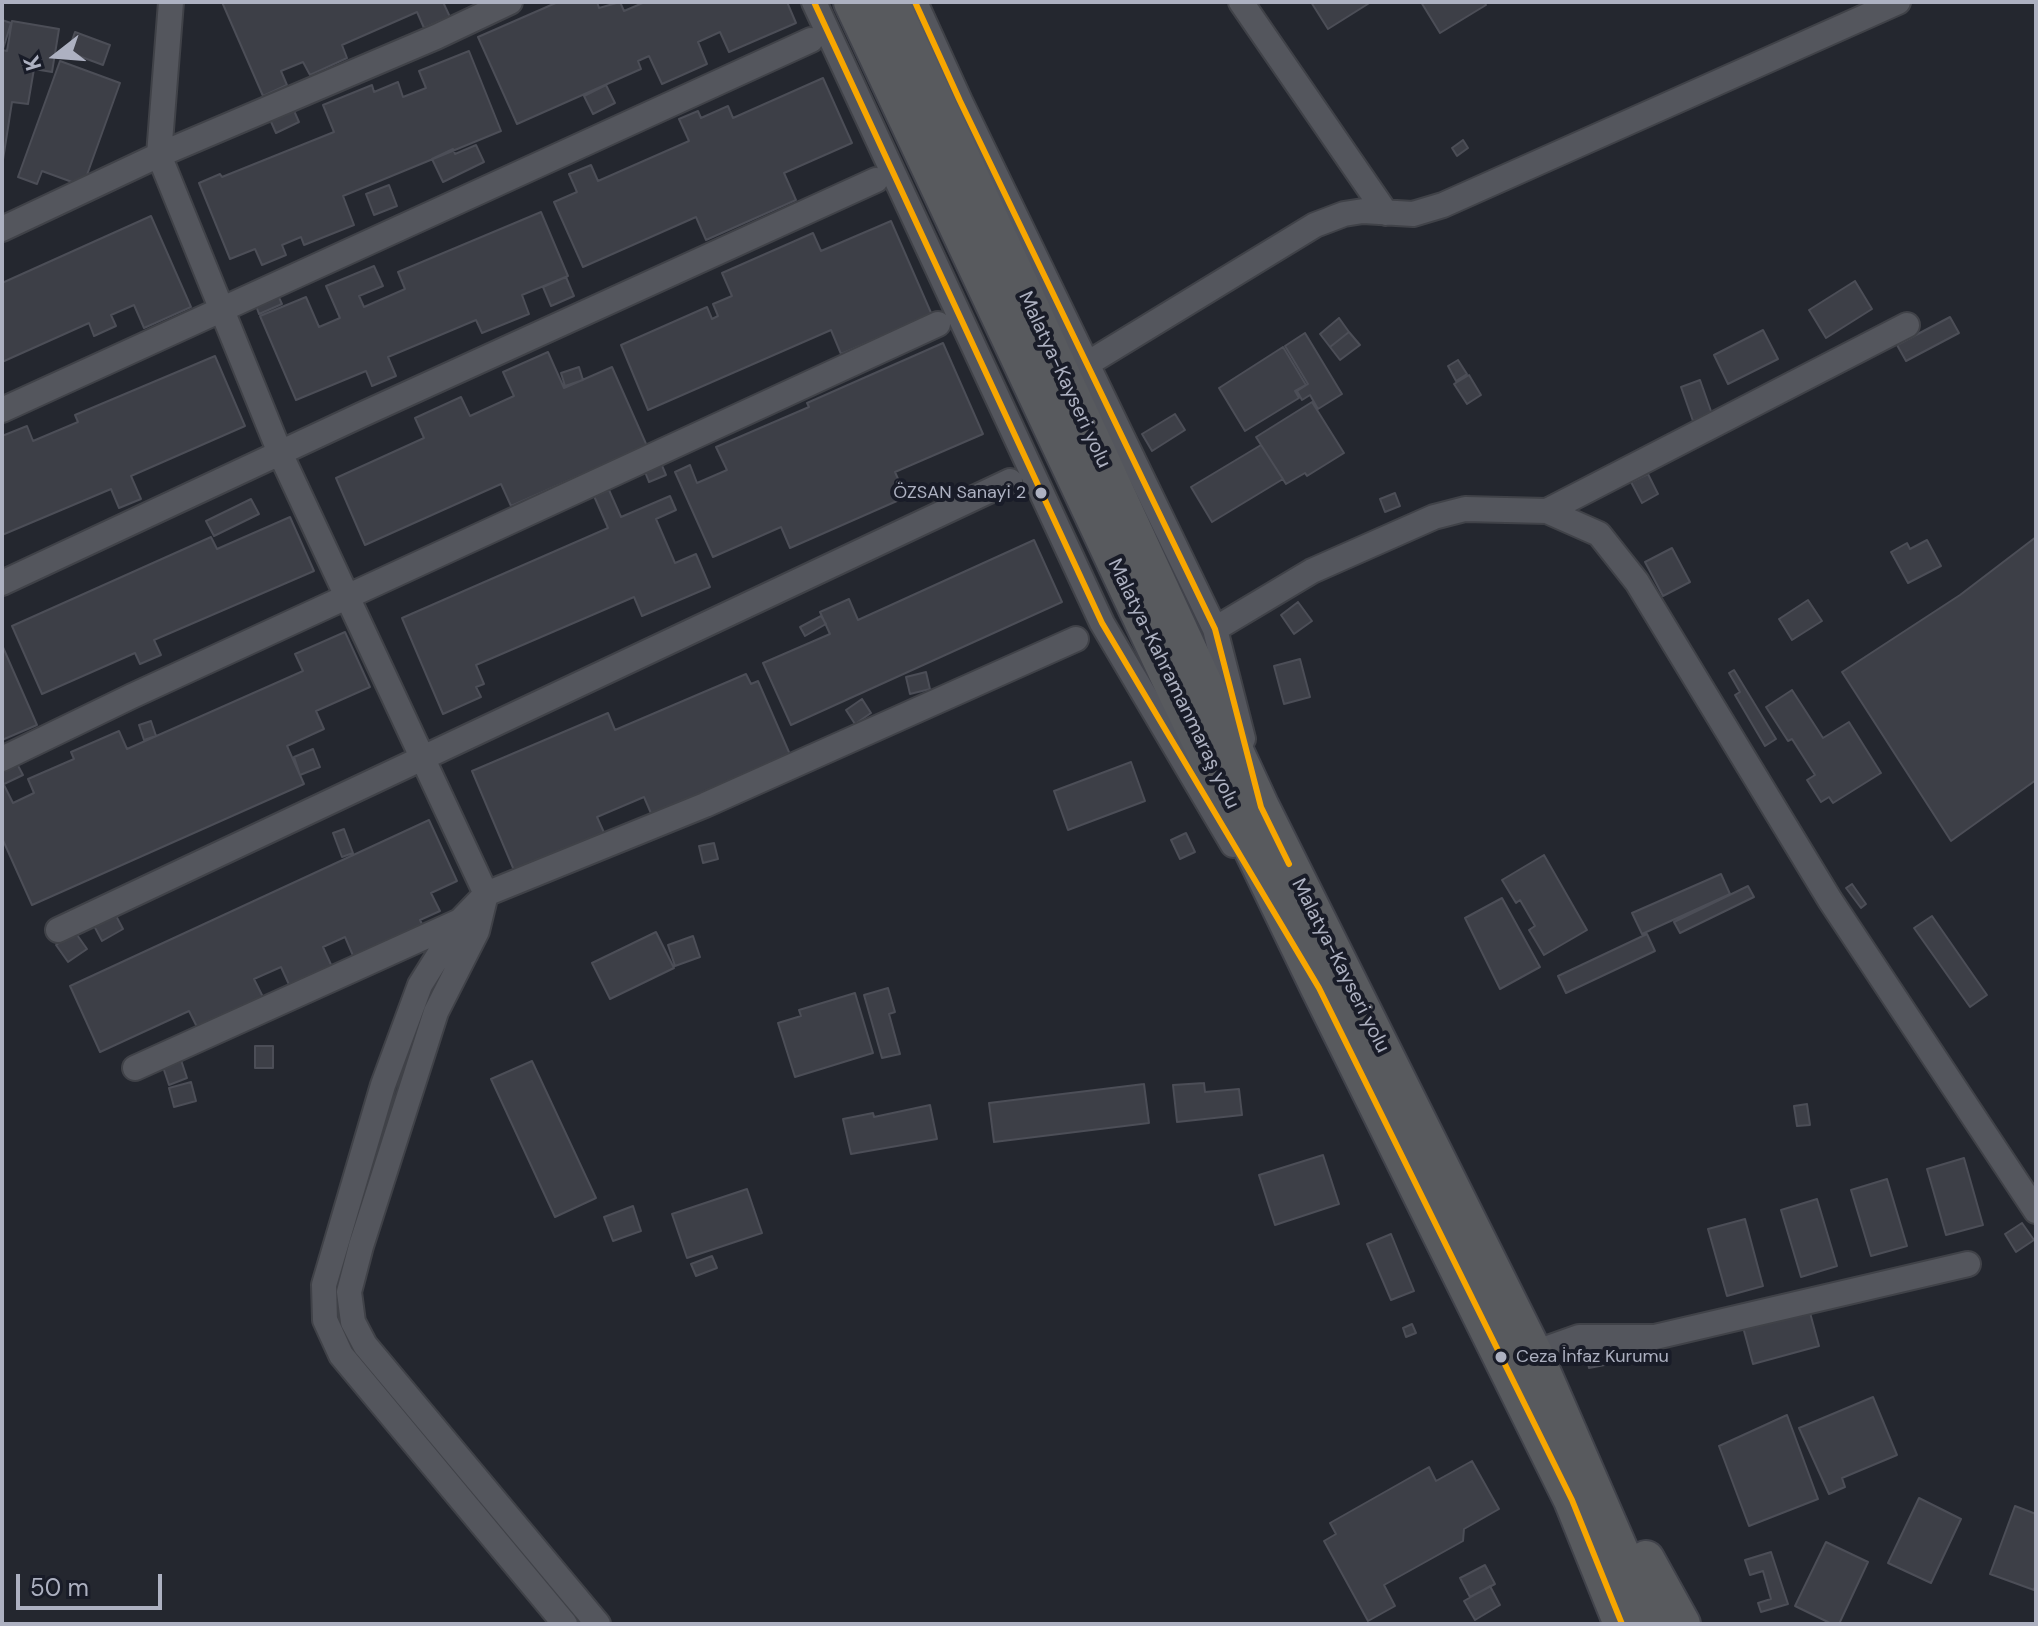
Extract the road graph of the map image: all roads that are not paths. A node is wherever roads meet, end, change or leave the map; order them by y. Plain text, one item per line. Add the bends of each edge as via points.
1 (510, 2) edge
2 (814, 2) edge
3 (852, 2) edge
4 (890, 2) edge
5 (915, 2) edge
6 (1241, 2) edge
7 (1898, 2) edge
8 (174, 4) edge
9 (811, 40) dead end
10 (159, 155) junction
11 (876, 180) dead end
12 (1386, 213) junction
13 (3, 228) edge
14 (223, 311) junction
15 (938, 324) dead end
16 (1907, 325) dead end
17 (1087, 364) junction
18 (2, 410) edge
19 (280, 453) junction
20 (1010, 481) dead end
21 (1547, 511) junction
22 (2, 583) edge
23 (348, 596) junction
24 (1215, 629) junction
25 (1076, 639) dead end
26 (2, 759) edge
27 (424, 759) junction
28 (1261, 807) junction
29 (486, 894) junction
30 (460, 921) junction
31 (58, 930) dead end
32 (1319, 988) junction
33 (135, 1068) dead end
34 (2036, 1211) edge
35 (1968, 1264) dead end
36 (1534, 1353) junction
37 (1572, 1500) junction
38 (565, 1624) edge
39 (598, 1624) edge
40 (1600, 1624) edge
41 (1622, 1624) edge
42 (1652, 1624) edge
43 (1682, 1624) edge

1 - 10 street
2 - 32 street via 1102,623
3 - 32 highway, Malatya-Kahramanmaraş yolu
4 - 28 highway, Malatya-Kayseri yolu
5 - 17 street
6 - 12 street
7 - 12 street via 1443,205 1413,214
8 - 10 street
9 - 14 street
10 - 13 street
10 - 14 street
11 - 19 street
12 - 17 street via 1344,214 1315,225
14 - 18 street
14 - 19 street
15 - 23 street
16 - 21 street
17 - 24 street
19 - 22 street
19 - 23 street
20 - 27 street
21 - 24 street via 1465,509 1434,517 1312,571
21 - 34 street via 1599,534 1637,582 1830,900
23 - 26 street
23 - 27 street
24 - 28 street
25 - 29 street via 705,805
27 - 29 street
27 - 31 street
28 - 36 highway, Malatya-Kayseri yolu
29 - 30 street
29 - 39 street via 477,931 436,1012 361,1246 349,1292 353,1322 365,1345
30 - 33 street
30 - 38 street via 420,985 383,1085 324,1285 325,1320 341,1355
32 - 37 highway, Malatya-Kahramanmaraş yolu
35 - 36 street via 1655,1337 1579,1337
36 - 42 highway, Malatya-Kayseri yolu
36 - 43 highway
37 - 40 highway
37 - 41 highway, Malatya-Kahramanmaraş yolu

